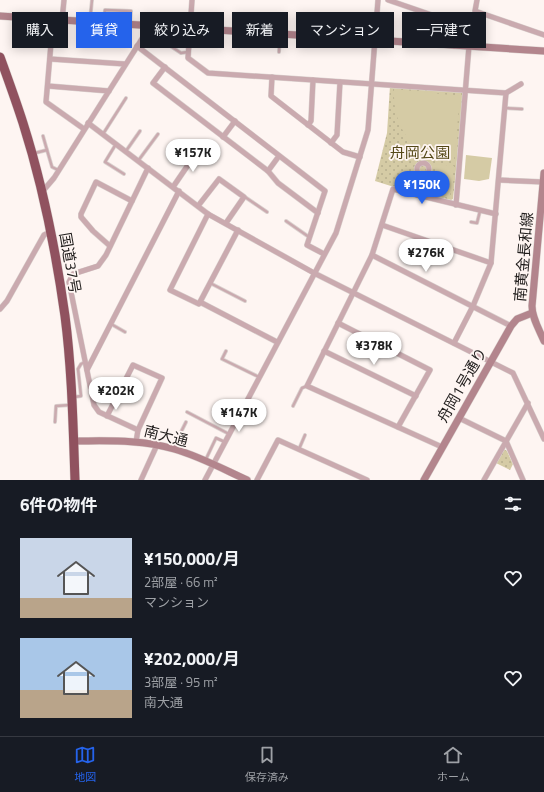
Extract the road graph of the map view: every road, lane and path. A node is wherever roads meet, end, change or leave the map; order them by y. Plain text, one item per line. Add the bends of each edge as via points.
1 (64, 0) edge
2 (92, 0) edge
3 (192, 0) edge
4 (378, 0) edge
5 (388, 0) edge
6 (477, 0) edge
7 (63, 12) edge
8 (91, 12) edge
9 (105, 12) edge
10 (131, 12) edge
11 (191, 12) edge
12 (377, 12) edge
13 (423, 12) edge
14 (0, 16) edge
15 (12, 17) edge
16 (544, 35) edge
17 (140, 41) edge
18 (137, 46) junction
19 (486, 47) edge
20 (51, 48) edge
21 (174, 48) edge
22 (188, 48) edge
23 (279, 48) edge
24 (374, 48) edge
25 (469, 48) edge
26 (544, 51) edge
27 (188, 52) junction
28 (279, 52) dead end
29 (0, 57) edge
30 (50, 59) junction
31 (125, 64) junction
32 (165, 67) junction
33 (272, 77) junction
34 (313, 80) junction
35 (340, 82) junction
36 (371, 84) junction
37 (521, 84) dead end
38 (48, 86) junction
39 (466, 90) junction
40 (109, 91) junction
41 (506, 93) junction
42 (126, 98) dead end
43 (504, 108) junction
44 (522, 109) dead end
45 (234, 121) junction
46 (88, 123) junction
47 (308, 125) junction
48 (84, 129) junction
49 (140, 131) dead end
50 (102, 134) junction
51 (158, 134) dead end
52 (43, 136) dead end
53 (222, 137) junction
54 (331, 143) junction
55 (116, 144) junction
56 (200, 149) dead end
57 (47, 150) junction
58 (126, 151) junction
59 (32, 154) junction
60 (279, 156) junction
61 (360, 157) junction
62 (138, 161) junction
63 (148, 168) junction
64 (59, 170) junction
65 (268, 171) junction
66 (544, 173) edge
67 (124, 174) dead end
68 (422, 175) dead end
69 (498, 180) junction
70 (543, 182) edge
71 (172, 187) junction
72 (42, 192) junction
73 (179, 192) junction
74 (417, 195) junction
75 (244, 197) junction
76 (132, 201) junction
77 (456, 205) junction
78 (198, 206) junction
79 (480, 211) junction
80 (267, 212) dead end
81 (318, 213) junction
82 (208, 214) junction
83 (496, 214) junction
84 (286, 221) dead end
85 (470, 222) dead end
86 (226, 224) junction
87 (382, 225) junction
88 (542, 225) edge
89 (238, 230) junction
90 (50, 232) junction
91 (309, 238) junction
92 (110, 246) junction
93 (324, 254) junction
94 (372, 255) junction
95 (491, 263) junction
96 (314, 273) junction
97 (210, 283) junction
98 (353, 293) junction
99 (245, 301) dead end
100 (200, 302) junction
101 (473, 306) junction
102 (0, 309) edge
103 (532, 312) junction
104 (338, 323) junction
105 (111, 324) junction
106 (511, 326) junction
107 (125, 332) dead end
108 (544, 341) edge
109 (277, 342) junction
110 (454, 343) junction
111 (226, 351) dead end
112 (324, 351) junction
113 (85, 362) junction
114 (491, 362) junction
115 (87, 370) junction
116 (259, 377) junction
117 (307, 386) junction
118 (416, 396) junction
119 (72, 401) junction
120 (528, 403) junction
121 (293, 406) dead end
122 (187, 412) dead end
123 (107, 416) junction
124 (459, 418) junction
125 (55, 422) dead end
126 (186, 422) dead end
127 (398, 427) junction
128 (542, 428) edge
129 (138, 430) junction
130 (230, 434) junction
131 (305, 435) dead end
132 (544, 439) edge
133 (74, 441) junction
134 (506, 441) junction
135 (136, 442) junction
136 (225, 442) junction
137 (157, 445) junction
138 (442, 446) junction
139 (173, 449) junction
140 (299, 450) junction
141 (204, 461) junction
142 (213, 465) junction
143 (75, 480) edge
144 (141, 480) edge
145 (205, 480) edge
146 (247, 480) edge
147 (257, 480) edge
148 (367, 480) edge
149 (424, 480) edge
150 (484, 480) edge
151 (524, 480) edge

1 - 7 street
2 - 8 lane
3 - 11 street
4 - 12 street
5 - 13 street
6 - 16 street via 475,11
9 - 10 lane
14 - 15 street
17 - 18 street
18 - 31 street
18 - 32 street
19 - 26 street
20 - 30 street
21 - 27 lane
22 - 27 street
23 - 28 lane
24 - 36 street
25 - 39 street
27 - 33 street via 188,58 208,73
29 - 59 highway, 国道37号
30 - 31 street
30 - 38 street
31 - 40 street
32 - 45 street
32 - 53 street via 154,83
33 - 34 street
33 - 47 street via 271,96
34 - 35 street
34 - 47 street via 311,121
35 - 36 street
35 - 54 street via 337,135
36 - 39 street
36 - 61 street via 368,130
37 - 41 street
38 - 40 street
38 - 48 street via 46,102
39 - 41 street
39 - 77 street
40 - 46 street
41 - 43 street
42 - 50 lane
43 - 44 lane
43 - 69 street
45 - 53 street
45 - 60 street
46 - 48 street
46 - 50 street
47 - 54 street
48 - 64 street
49 - 58 lane
50 - 55 street
51 - 62 lane
52 - 57 lane
53 - 65 street
54 - 61 street via 343,152
55 - 58 street
55 - 67 lane via 105,162
56 - 71 street
57 - 59 lane
57 - 64 lane via 52,167
58 - 62 street
59 - 72 highway, 国道37号
60 - 65 street
60 - 81 street via 325,191
61 - 93 street via 336,233
62 - 63 street
63 - 71 street
63 - 76 street
64 - 72 street
65 - 81 street via 278,183
66 - 70 street, 南黄金長和線
68 - 74 street
69 - 70 street
69 - 83 street
70 - 88 street, 南黄金長和線
71 - 73 street
72 - 90 highway, 国道37号
73 - 78 street
73 - 105 street
74 - 77 street
74 - 87 street via 393,189
75 - 78 street via 219,179
75 - 80 lane
75 - 86 street
76 - 92 street
76 - 92 street via 96,182 80,214
77 - 79 street
78 - 82 street
79 - 83 street
79 - 85 lane via 478,223
81 - 91 street
82 - 86 street
82 - 100 street via 170,290 199,304
83 - 95 street
84 - 91 lane
86 - 89 street
87 - 94 street
87 - 95 street
88 - 103 street, 南黄金長和線 via 532,291
89 - 96 street
89 - 97 street
90 - 102 street via 44,235 7,302
90 - 119 highway, 国道37号 via 65,317
91 - 93 street via 307,245
92 - 113 street via 98,266 73,274 69,282
93 - 96 street
94 - 98 street
94 - 101 street
95 - 101 street
96 - 98 street
96 - 109 street
97 - 99 lane
97 - 100 street
98 - 104 street
98 - 110 street
100 - 109 street
101 - 106 street
101 - 110 street
103 - 106 street, 舟岡1号通り via 517,319
103 - 108 street, 南黄金長和線
104 - 112 street
104 - 118 street via 430,370
105 - 107 lane
105 - 115 street
106 - 114 street, 舟岡1号通り
109 - 116 street
110 - 114 street
111 - 116 lane via 222,359
112 - 117 street
112 - 118 street
113 - 115 street
113 - 119 lane via 78,369 81,396
114 - 120 street via 513,373
114 - 124 street, 舟岡1号通り
115 - 123 street via 94,405 99,412
116 - 130 street
117 - 121 lane via 302,388
117 - 127 street
118 - 127 street
119 - 125 lane via 56,406
119 - 133 highway, 国道37号
120 - 128 street
120 - 134 street
122 - 130 lane
123 - 129 street
123 - 129 street via 133,365 140,368 162,378
124 - 134 street
124 - 138 street, 舟岡1号通り
126 - 139 lane
127 - 138 street
128 - 132 street
129 - 135 street
130 - 136 street
131 - 140 lane
133 - 135 street, 南大通
133 - 143 highway, 国道37号
134 - 150 street
134 - 151 street
135 - 137 street, 南大通
136 - 141 lane via 216,438
136 - 142 street
137 - 139 street, 南大通
137 - 144 street
138 - 149 street, 舟岡1号通り
139 - 141 street, 南大通
140 - 147 street via 278,440
140 - 148 street
141 - 142 street, 南大通
142 - 145 street
142 - 146 street, 南大通

